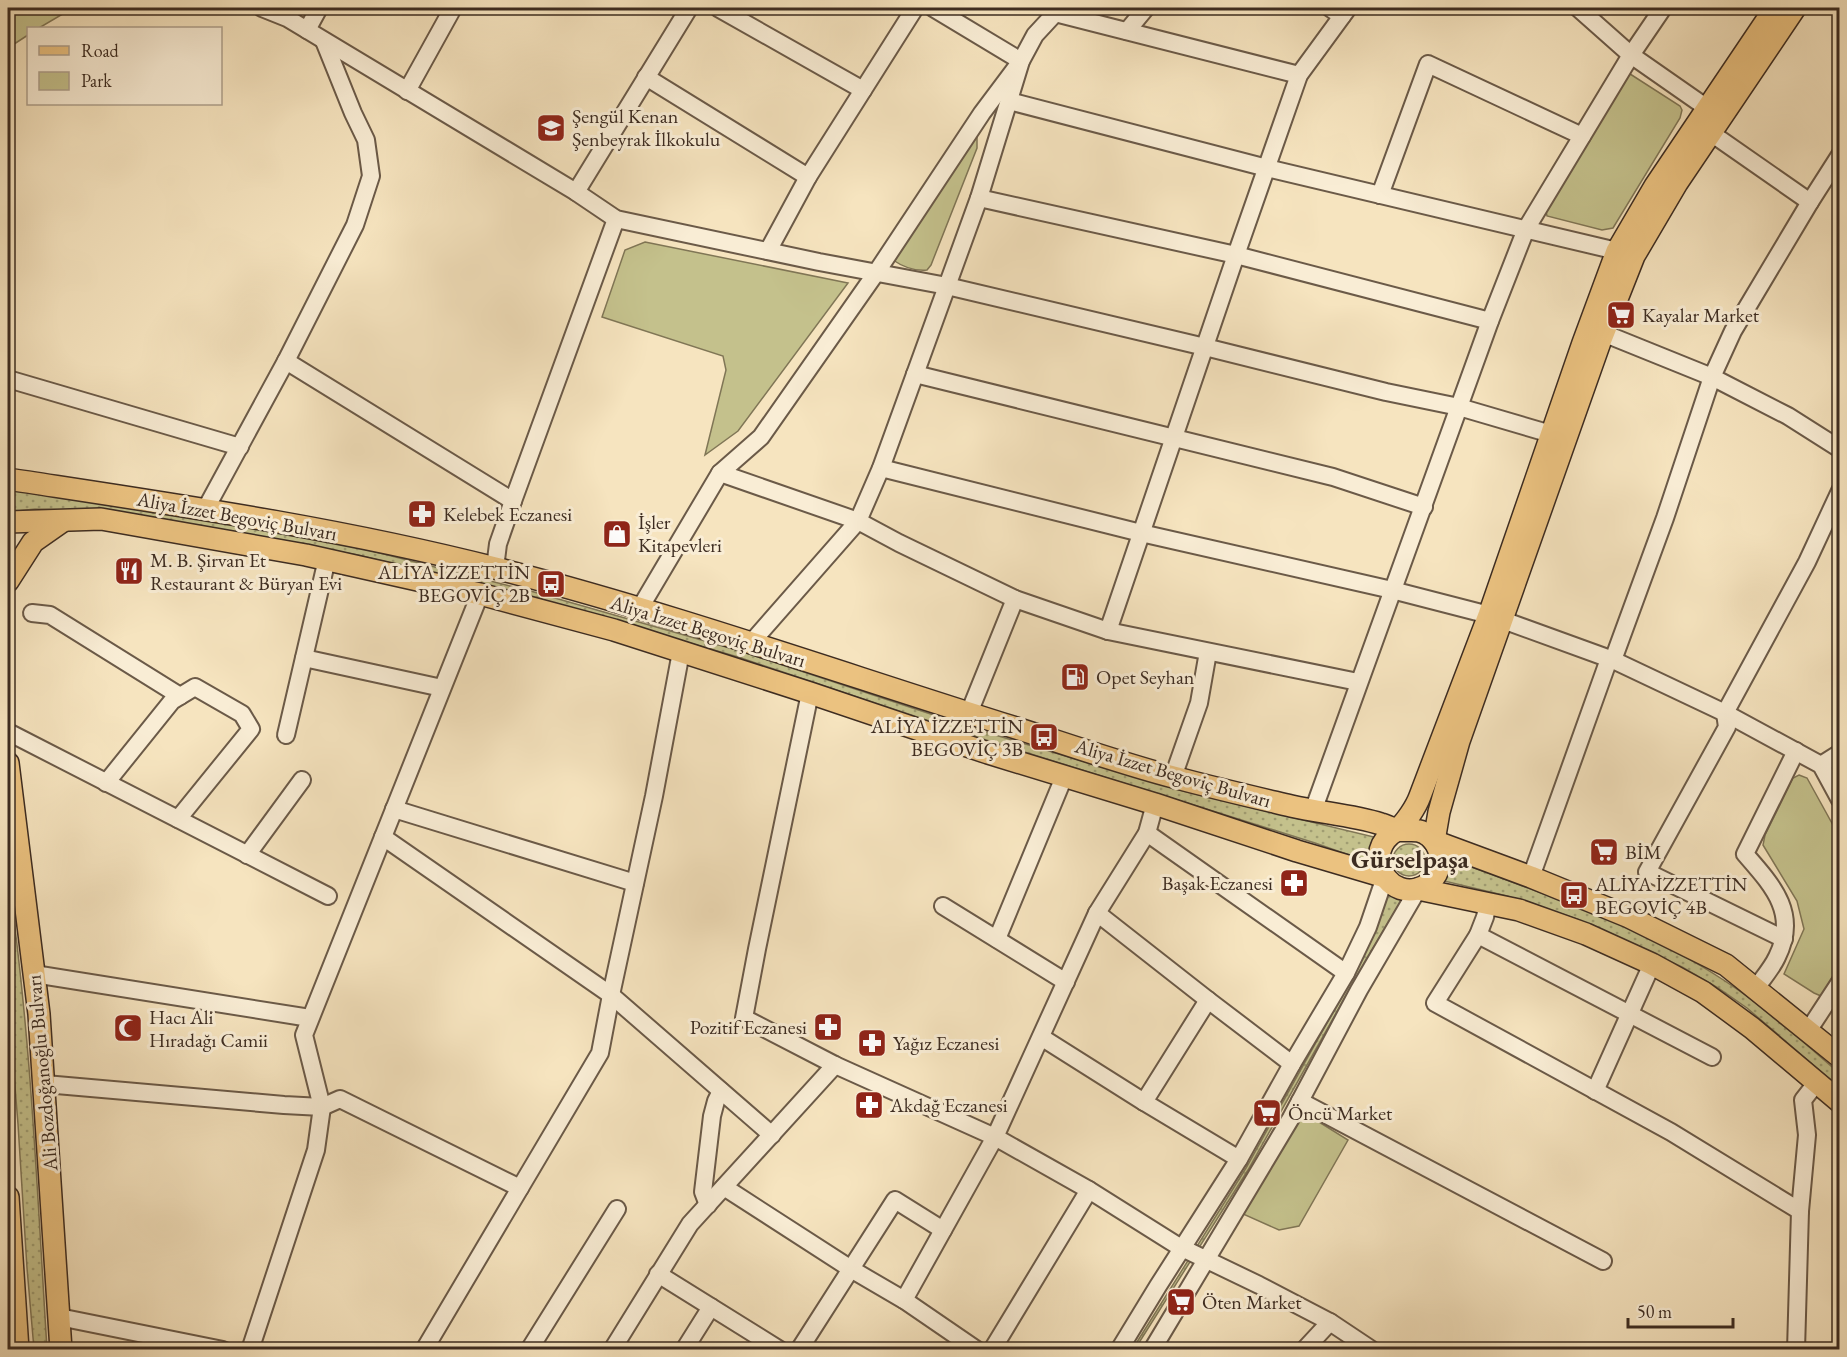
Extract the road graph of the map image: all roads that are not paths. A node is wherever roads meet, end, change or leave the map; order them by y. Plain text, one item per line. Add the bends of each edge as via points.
1 (262, 8) edge
2 (319, 8) edge
3 (453, 8) edge
4 (718, 8) edge
5 (914, 8) edge
6 (933, 8) edge
7 (1146, 8) edge
8 (1578, 8) edge
9 (1663, 8) edge
10 (1775, 8) edge
11 (1795, 8) edge
12 (683, 10) edge
13 (1058, 10) edge
14 (1340, 10) edge
15 (306, 30) junction
16 (1127, 31) junction
17 (324, 41) junction
18 (1631, 55) junction
19 (1021, 61) junction
20 (1299, 75) junction
21 (646, 77) junction
22 (863, 90) junction
23 (407, 91) junction
24 (1009, 101) junction
25 (1713, 121) junction
26 (1582, 136) junction
27 (1839, 155) edge
28 (1267, 168) junction
29 (808, 177) junction
30 (576, 192) junction
31 (1380, 195) junction
32 (979, 198) junction
33 (1810, 202) junction
34 (616, 219) junction
35 (1526, 230) junction
36 (768, 251) junction
37 (1617, 251) junction
38 (1236, 255) junction
39 (876, 273) junction
40 (947, 286) junction
41 (1490, 321) junction
42 (1603, 333) junction
43 (1205, 346) junction
44 (286, 361) junction
45 (915, 374) junction
46 (1712, 377) junction
47 (8, 379) edge
48 (1459, 407) junction
49 (1551, 434) junction
50 (1174, 438) junction
51 (240, 447) junction
52 (1839, 450) edge
53 (881, 468) junction
54 (720, 473) junction
55 (8, 478) edge
56 (1839, 491) edge
57 (513, 501) junction
58 (1424, 507) junction
59 (205, 510) junction
60 (1836, 511) edge
61 (63, 520) junction
62 (858, 521) junction
63 (8, 522) edge
64 (1141, 533) junction
65 (327, 559) junction
66 (495, 568) junction
67 (8, 581) edge
68 (1392, 590) junction
69 (480, 594) junction
70 (1015, 598) junction
71 (640, 608) junction
72 (33, 613) dead end
73 (1496, 618) junction
74 (1108, 631) junction
75 (751, 643) junction
76 (681, 652) junction
77 (1208, 652) junction
78 (304, 658) junction
79 (1611, 660) junction
80 (1359, 682) junction
81 (442, 688) junction
82 (810, 693) junction
83 (180, 696) junction
84 (969, 713) junction
85 (1725, 713) junction
86 (8, 732) edge
87 (286, 735) dead end
88 (1796, 751) junction
89 (1839, 753) edge
90 (8, 763) edge
91 (1821, 765) junction
92 (1064, 777) junction
93 (1173, 777) junction
94 (302, 780) dead end
95 (106, 783) junction
96 (1839, 800) edge
97 (1155, 804) junction
98 (394, 809) junction
99 (1313, 811) junction
100 (178, 819) junction
101 (1398, 830) junction
102 (1147, 833) junction
103 (383, 837) junction
104 (1434, 841) junction
105 (247, 855) junction
106 (1385, 877) junction
107 (1531, 877) junction
108 (635, 883) junction
109 (1418, 889) junction
110 (328, 896) dead end
111 (1488, 903) junction
112 (943, 906) dead end
113 (1097, 913) junction
114 (1478, 935) junction
115 (997, 939) junction
116 (1784, 939) junction
117 (1652, 964) junction
118 (1346, 973) junction
119 (34, 974) junction
120 (1066, 982) junction
121 (1839, 982) edge
122 (1756, 988) junction
123 (611, 996) junction
124 (1208, 1000) junction
125 (1629, 1014) junction
126 (310, 1018) junction
127 (1808, 1031) junction
128 (1041, 1037) junction
129 (1712, 1057) dead end
130 (1839, 1057) edge
131 (1292, 1064) junction
132 (835, 1065) junction
133 (1816, 1082) junction
134 (45, 1084) junction
135 (721, 1091) junction
136 (1595, 1091) junction
137 (1300, 1101) junction
138 (1144, 1102) junction
139 (1839, 1102) edge
140 (322, 1107) junction
141 (772, 1135) junction
142 (995, 1137) junction
143 (1239, 1159) junction
144 (724, 1187) junction
145 (520, 1188) junction
146 (1089, 1190) junction
147 (8, 1197) edge
148 (708, 1205) junction
149 (617, 1209) dead end
150 (1800, 1211) junction
151 (943, 1230) junction
152 (1182, 1248) junction
153 (1206, 1260) junction
154 (1603, 1261) dead end
155 (851, 1269) junction
156 (658, 1274) junction
157 (904, 1300) junction
158 (711, 1307) junction
159 (59, 1317) junction
160 (1330, 1322) junction
161 (18, 1350) edge
162 (61, 1350) edge
163 (223, 1350) edge
164 (250, 1350) edge
165 (424, 1350) edge
166 (529, 1350) edge
167 (612, 1350) edge
168 (684, 1350) edge
169 (780, 1350) edge
170 (799, 1350) edge
171 (977, 1350) edge
172 (992, 1350) edge
173 (1119, 1350) edge
174 (1152, 1350) edge
175 (1304, 1350) edge
176 (1372, 1350) edge
177 (1796, 1350) edge

1 - 15 street
2 - 15 street
3 - 23 street
4 - 22 street
5 - 22 street
6 - 19 street
7 - 16 street
8 - 18 street
9 - 18 street
10 - 25 main road
11 - 25 main road
12 - 21 street
13 - 16 street
13 - 19 street via 1035,35
14 - 20 street
15 - 17 street
16 - 20 street
17 - 23 street
17 - 44 street via 366,140 371,176 355,225
18 - 25 street
18 - 26 street
19 - 24 street
19 - 39 street
20 - 28 street
21 - 29 street
21 - 30 street
22 - 29 street
23 - 30 street
24 - 28 street
24 - 32 street
25 - 33 street
25 - 37 main road via 1654,186
25 - 42 main road via 1634,256
26 - 31 street via 1428,64
26 - 35 street
27 - 33 street
28 - 31 street
28 - 38 street
29 - 36 street
30 - 34 street
31 - 35 street
32 - 38 street
32 - 40 street
33 - 46 street via 1733,331
34 - 36 street
34 - 57 street
35 - 37 street
35 - 41 street
36 - 39 street
37 - 49 main road
38 - 41 street
38 - 43 street
39 - 40 street
39 - 54 street via 761,437
40 - 43 street
40 - 45 street
41 - 48 street
42 - 46 street
42 - 73 main road
43 - 48 street
43 - 50 street
44 - 51 street
44 - 57 street
45 - 50 street
45 - 53 street
46 - 52 street via 1788,417
46 - 79 street via 1665,518
47 - 51 street
48 - 49 street
48 - 58 street
49 - 73 main road
50 - 58 street via 1334,477
50 - 64 street
51 - 59 street
53 - 62 street
53 - 64 street
54 - 62 street
54 - 71 street
55 - 59 main road, Aliya İzzet Begoviç Bulvarı
56 - 60 street
57 - 66 street via 498,543
58 - 68 street
59 - 66 main road, Aliya İzzet Begoviç Bulvarı via 310,527
60 - 85 street
61 - 63 main road, Aliya İzzet Begoviç Bulvarı
61 - 65 main road, Aliya İzzet Begoviç Bulvarı via 101,519
61 - 67 main road via 33,542
62 - 70 street
62 - 75 street
64 - 68 street
64 - 74 street
65 - 69 main road, Aliya İzzet Begoviç Bulvarı
65 - 78 street
66 - 71 main road, Aliya İzzet Begoviç Bulvarı
68 - 73 street
68 - 80 street
69 - 76 main road, Aliya İzzet Begoviç Bulvarı
69 - 81 street
70 - 74 street
70 - 84 street
71 - 75 main road, Aliya İzzet Begoviç Bulvarı
72 - 83 street via 50,615
73 - 79 street
73 - 101 main road via 1418,803
73 - 104 main road
74 - 77 street
75 - 84 main road, Aliya İzzet Begoviç Bulvarı
76 - 82 main road, Aliya İzzet Begoviç Bulvarı
76 - 108 street
77 - 80 street
77 - 93 street via 1199,703
78 - 81 street
78 - 87 street
79 - 85 street
79 - 107 street
80 - 99 street
81 - 98 street
82 - 92 main road, Aliya İzzet Begoviç Bulvarı
82 - 132 street via 744,1018
83 - 95 street
83 - 100 street via 195,687 242,714 251,729
84 - 93 main road, Aliya İzzet Begoviç Bulvarı
85 - 88 street
85 - 116 street via 1727,727 1647,872
86 - 95 street
88 - 91 street
88 - 116 street via 1744,854 1783,906
89 - 91 street
90 - 119 main road, Ali Bozdoğanoğlu Bulvarı
91 - 96 street
92 - 97 main road, Aliya İzzet Begoviç Bulvarı
92 - 115 street
93 - 99 main road, Aliya İzzet Begoviç Bulvarı
94 - 105 street
95 - 100 street
97 - 102 street
97 - 106 main road, Aliya İzzet Begoviç Bulvarı
98 - 103 street
98 - 108 street
99 - 101 main road, Aliya İzzet Begoviç Bulvarı
100 - 105 street
101 - 104 main road via 1416,829
101 - 106 main road via 1382,844 1379,854
102 - 113 street
102 - 118 street
103 - 123 street
103 - 126 street
104 - 107 main road
104 - 109 main road via 1439,850 1439,869 1427,885
105 - 110 street
106 - 109 main road via 1399,888
106 - 118 street via 1368,927
107 - 122 main road via 1678,940 1726,965
108 - 123 street
109 - 111 main road
109 - 137 street
111 - 114 street
111 - 117 main road via 1586,934
112 - 115 street
113 - 120 street
113 - 124 street
114 - 125 street
114 - 136 street via 1434,1004
115 - 120 street
116 - 122 street
117 - 125 street
117 - 133 main road via 1703,992
118 - 131 street
119 - 126 street
119 - 134 main road, Ali Bozdoğanoğlu Bulvarı
120 - 128 street
121 - 127 street
122 - 127 main road
123 - 135 street
123 - 145 street via 600,1053
124 - 131 street
124 - 138 street
125 - 129 street
125 - 136 street
126 - 140 street via 304,1035
127 - 130 main road
128 - 138 street
128 - 142 street
131 - 143 street
132 - 141 street
132 - 142 street
133 - 139 main road
133 - 150 street via 1803,1100 1807,1135
134 - 140 street
134 - 159 main road, Ali Bozdoğanoğlu Bulvarı
135 - 141 street
135 - 148 street via 712,1116 703,1192
136 - 150 street via 1671,1132
137 - 153 street
137 - 154 street
138 - 143 street
140 - 145 street via 340,1100
140 - 164 street via 316,1150
141 - 144 street
142 - 146 street
142 - 151 street
143 - 152 street
144 - 148 street
144 - 155 street
145 - 165 street
146 - 152 street
146 - 172 street
147 - 161 main road
148 - 156 street via 690,1224
149 - 166 street
150 - 177 street
151 - 155 street via 895,1200
151 - 157 street
152 - 153 street
152 - 173 street
153 - 160 street
153 - 174 street
155 - 157 street
155 - 170 street
156 - 158 street
156 - 167 street
157 - 171 street
158 - 168 street
158 - 169 street
159 - 162 main road, Ali Bozdoğanoğlu Bulvarı
159 - 163 street
160 - 175 street
160 - 176 street

